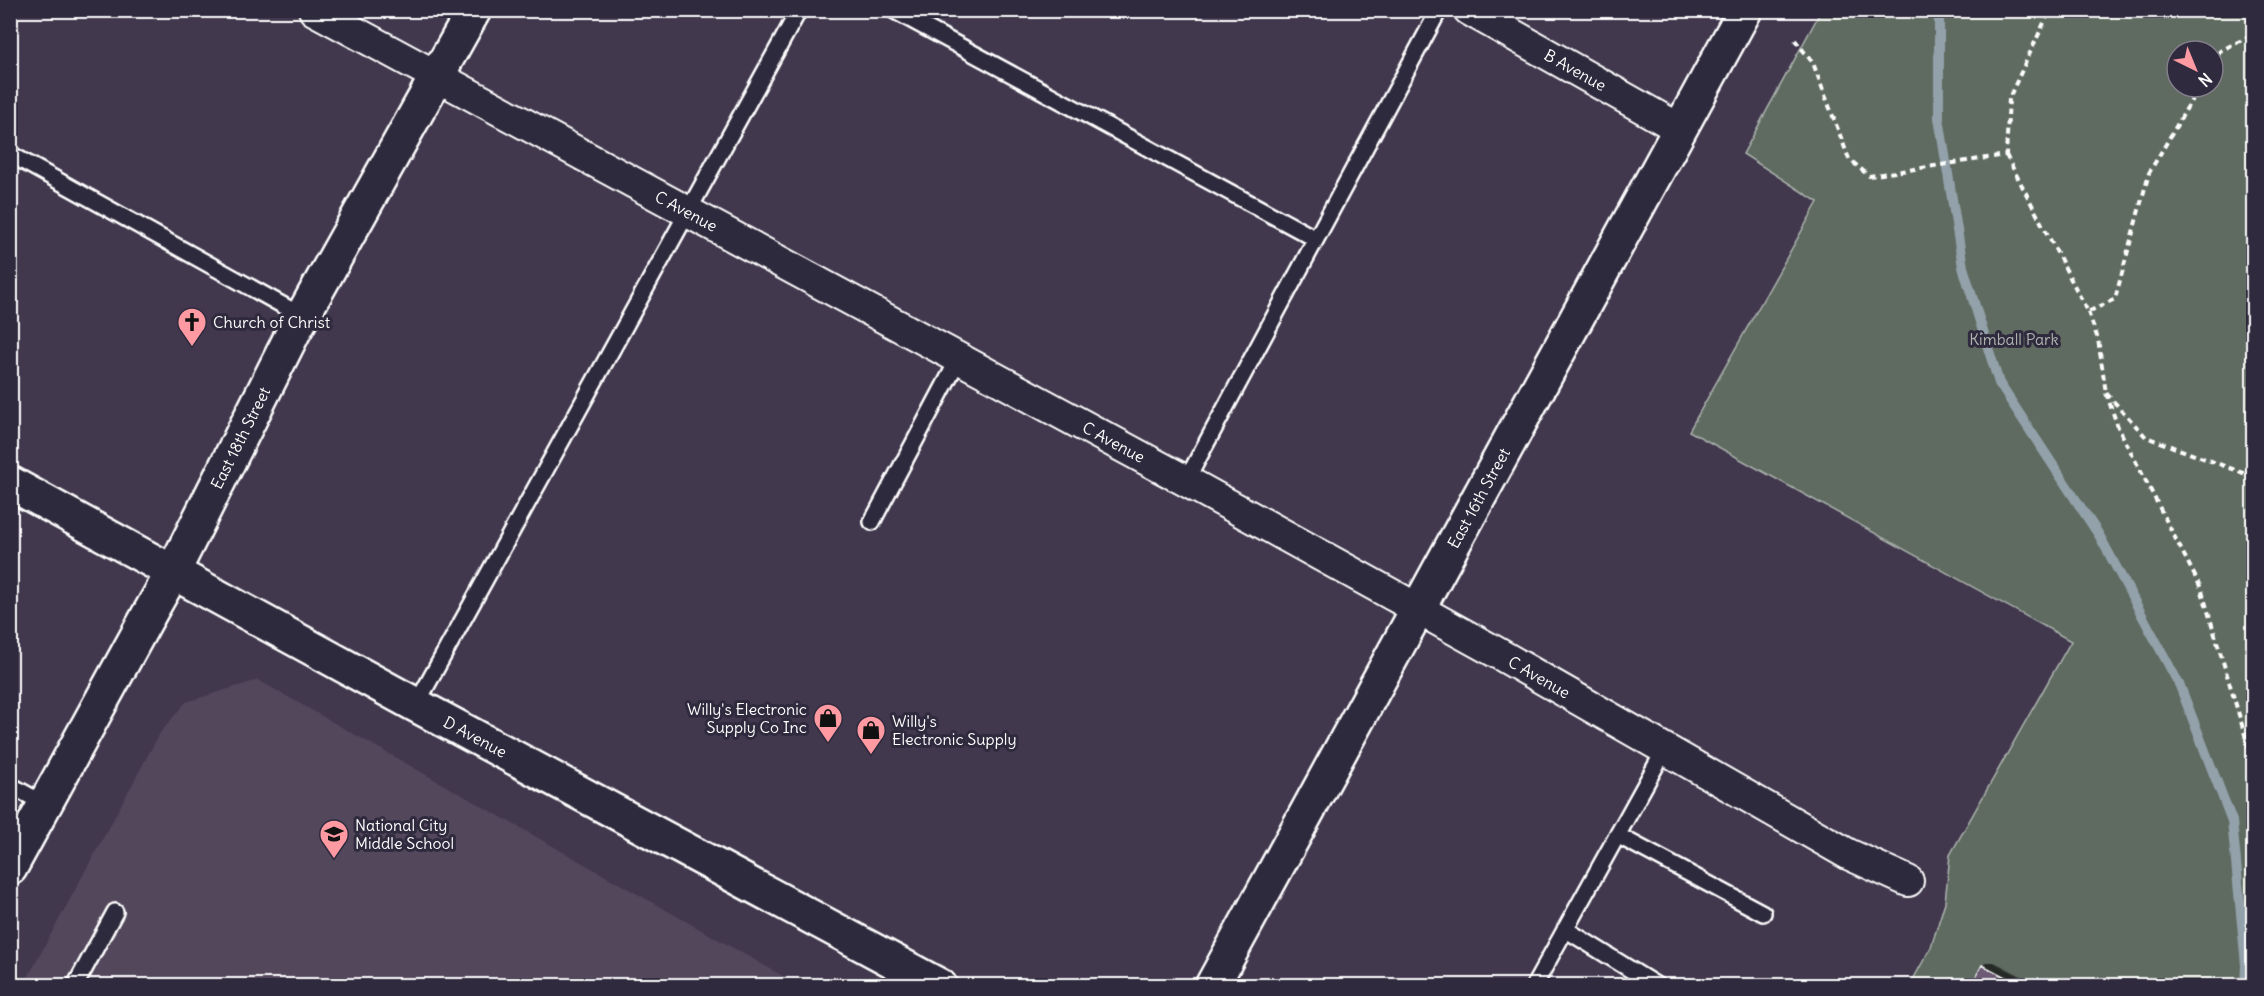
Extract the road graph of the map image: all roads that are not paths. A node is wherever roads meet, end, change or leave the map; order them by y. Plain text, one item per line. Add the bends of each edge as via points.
1 (314, 10) edge
2 (474, 10) edge
3 (799, 10) edge
4 (893, 10) edge
5 (1439, 10) edge
6 (1469, 10) edge
7 (1745, 10) edge
8 (346, 18) edge
9 (437, 78) junction
10 (1680, 129) junction
11 (10, 153) edge
12 (686, 211) junction
13 (1316, 239) junction
14 (302, 316) junction
15 (959, 358) junction
16 (1186, 481) junction
17 (10, 483) edge
18 (872, 522) dead end
19 (173, 572) junction
20 (1418, 609) junction
21 (416, 705) junction
22 (1665, 749) junction
23 (10, 785) edge
24 (46, 805) junction
25 (1617, 834) junction
26 (10, 868) edge
27 (1908, 880) dead end
28 (115, 912) dead end
29 (1763, 913) dead end
30 (1565, 929) junction
31 (75, 986) edge
32 (940, 986) edge
33 (1212, 986) edge
34 (1534, 986) edge
35 (1657, 986) edge

1 - 8 street, C Avenue
2 - 9 street, East 18th Street
3 - 12 lane
4 - 13 lane
5 - 13 lane
6 - 10 street, B Avenue
7 - 10 street, East 16th Street
8 - 9 street, C Avenue
9 - 12 street, C Avenue
9 - 14 street, East 18th Street
10 - 20 street, East 16th Street
11 - 14 lane
12 - 15 street, C Avenue
12 - 21 lane
13 - 16 lane
14 - 19 street, East 18th Street
15 - 16 street, C Avenue
15 - 18 lane
16 - 20 street, C Avenue
17 - 19 street, D Avenue
19 - 21 street, D Avenue
19 - 24 street, East 18th Street
20 - 22 street, C Avenue
20 - 33 street, East 16th Street
21 - 32 street, D Avenue
22 - 25 lane
22 - 27 street, C Avenue via 1848,854
23 - 24 lane
24 - 26 street, East 18th Street
25 - 29 lane
25 - 30 lane
28 - 31 lane
30 - 34 lane
30 - 35 lane

